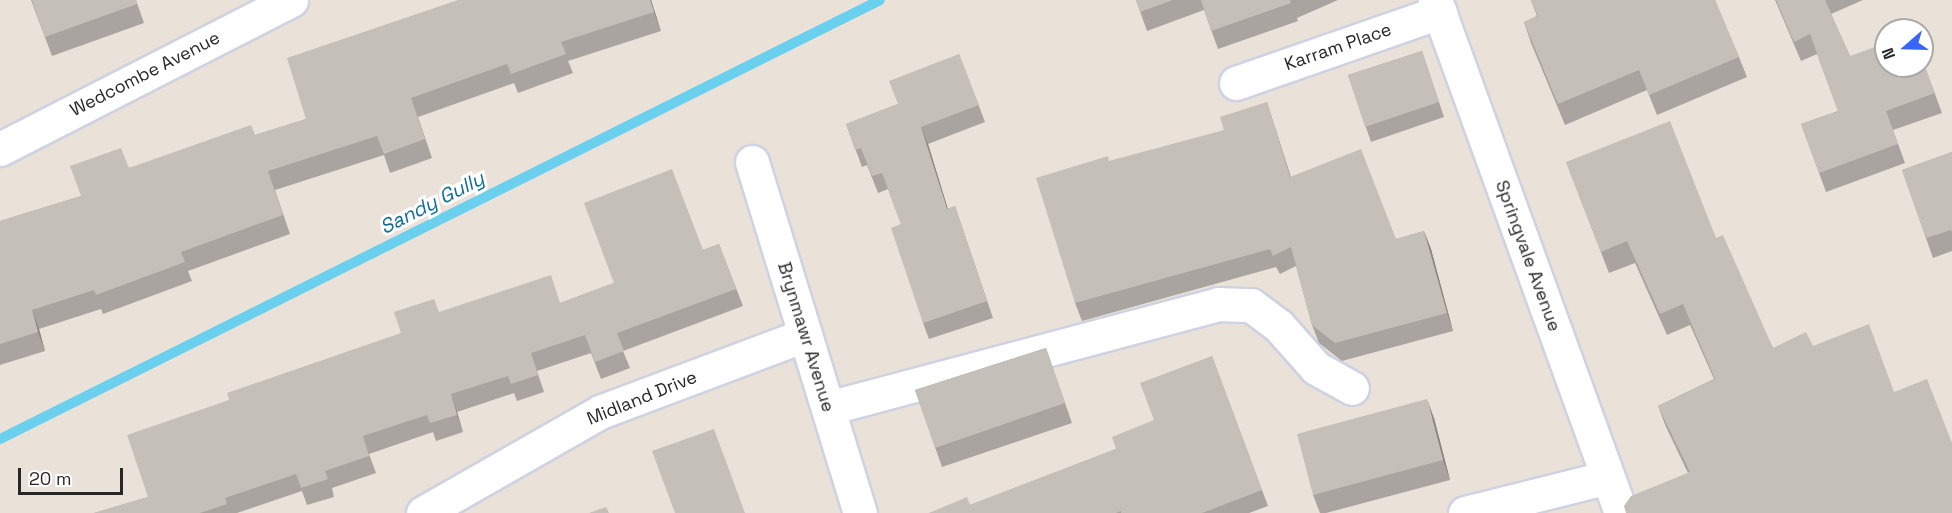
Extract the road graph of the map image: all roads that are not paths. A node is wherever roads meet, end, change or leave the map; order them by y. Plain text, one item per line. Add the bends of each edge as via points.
1 (291, 0) edge
2 (1438, 6) edge
3 (1236, 83) dead end
4 (0, 149) edge
5 (752, 162) dead end
6 (805, 335) junction
7 (1352, 388) dead end
8 (828, 408) junction
9 (1608, 477) junction
10 (423, 513) edge
11 (860, 513) edge
12 (1465, 513) edge
13 (1621, 513) edge

1 - 4 street, Wedcombe Avenue
2 - 3 street, Karram Place
2 - 9 street, Springvale Avenue
5 - 6 street, Brynmawr Avenue
6 - 8 street, Brynmawr Avenue
6 - 10 street, Midland Drive via 600,411
7 - 8 street via 1316,368 1278,325 1251,305 1218,304
8 - 11 street, Brynmawr Avenue
9 - 12 street
9 - 13 street, Springvale Avenue

